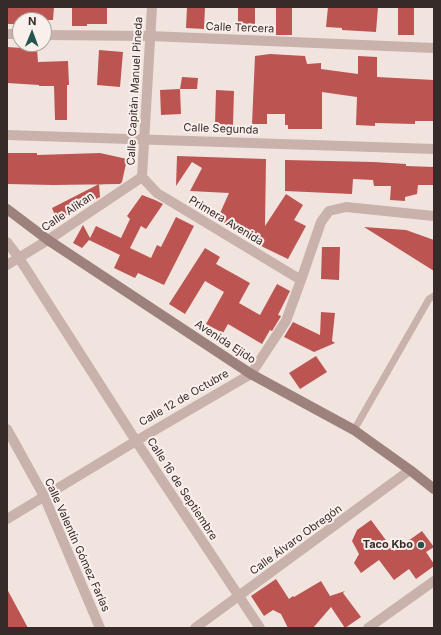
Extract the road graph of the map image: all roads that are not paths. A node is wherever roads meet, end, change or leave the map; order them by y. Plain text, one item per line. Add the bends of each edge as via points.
1 (152, 7) edge
2 (52, 35) edge
3 (150, 36) junction
4 (434, 48) edge
5 (7, 135) edge
6 (145, 138) junction
7 (434, 149) edge
8 (142, 177) junction
9 (7, 209) edge
10 (434, 216) edge
11 (48, 240) junction
12 (7, 242) edge
13 (19, 258) junction
14 (7, 265) edge
15 (301, 280) junction
16 (434, 296) edge
17 (251, 374) junction
18 (7, 429) edge
19 (354, 430) junction
20 (136, 441) junction
21 (410, 470) junction
22 (434, 489) edge
23 (44, 496) junction
24 (7, 519) edge
25 (434, 581) edge
26 (239, 597) junction
27 (100, 628) edge
28 (196, 628) edge
29 (260, 628) edge
30 (368, 628) edge

1 - 3 street, Calle Capitán Manuel Pineda
2 - 3 street, Calle Tercera
3 - 4 street, Calle Tercera
3 - 6 street, Calle Capitán Manuel Pineda
5 - 6 street, Calle Segunda
6 - 7 street, Calle Segunda
6 - 8 street, Calle Capitán Manuel Pineda
8 - 11 street, Calle Alikan
8 - 15 street, Primera Avenida via 157,193
9 - 11 street, Avenida Ejido
10 - 15 street, Calle 12 de Octubre via 346,208 329,211 321,222
11 - 13 street, Calle Alikan
11 - 17 street, Avenida Ejido
12 - 13 street, Calle 16 de Septiembre
13 - 14 street, Calle Alikan
13 - 20 street, Calle 16 de Septiembre
15 - 17 street, Calle 12 de Octubre via 286,321
16 - 19 lane via 429,299
17 - 19 street, Avenida Ejido
17 - 20 street, Calle 12 de Octubre
18 - 23 street, Calle Valentín Gómez Farías
19 - 21 street, Avenida Ejido
20 - 23 street, Calle 12 de Octubre
20 - 26 street, Calle 16 de Septiembre
21 - 22 street, Avenida Ejido
21 - 26 street, Calle Álvaro Obregón
23 - 24 street, Calle 12 de Octubre
23 - 27 street, Calle Valentín Gómez Farías
25 - 30 street
26 - 28 street, Calle Álvaro Obregón
26 - 29 street, Calle 16 de Septiembre

